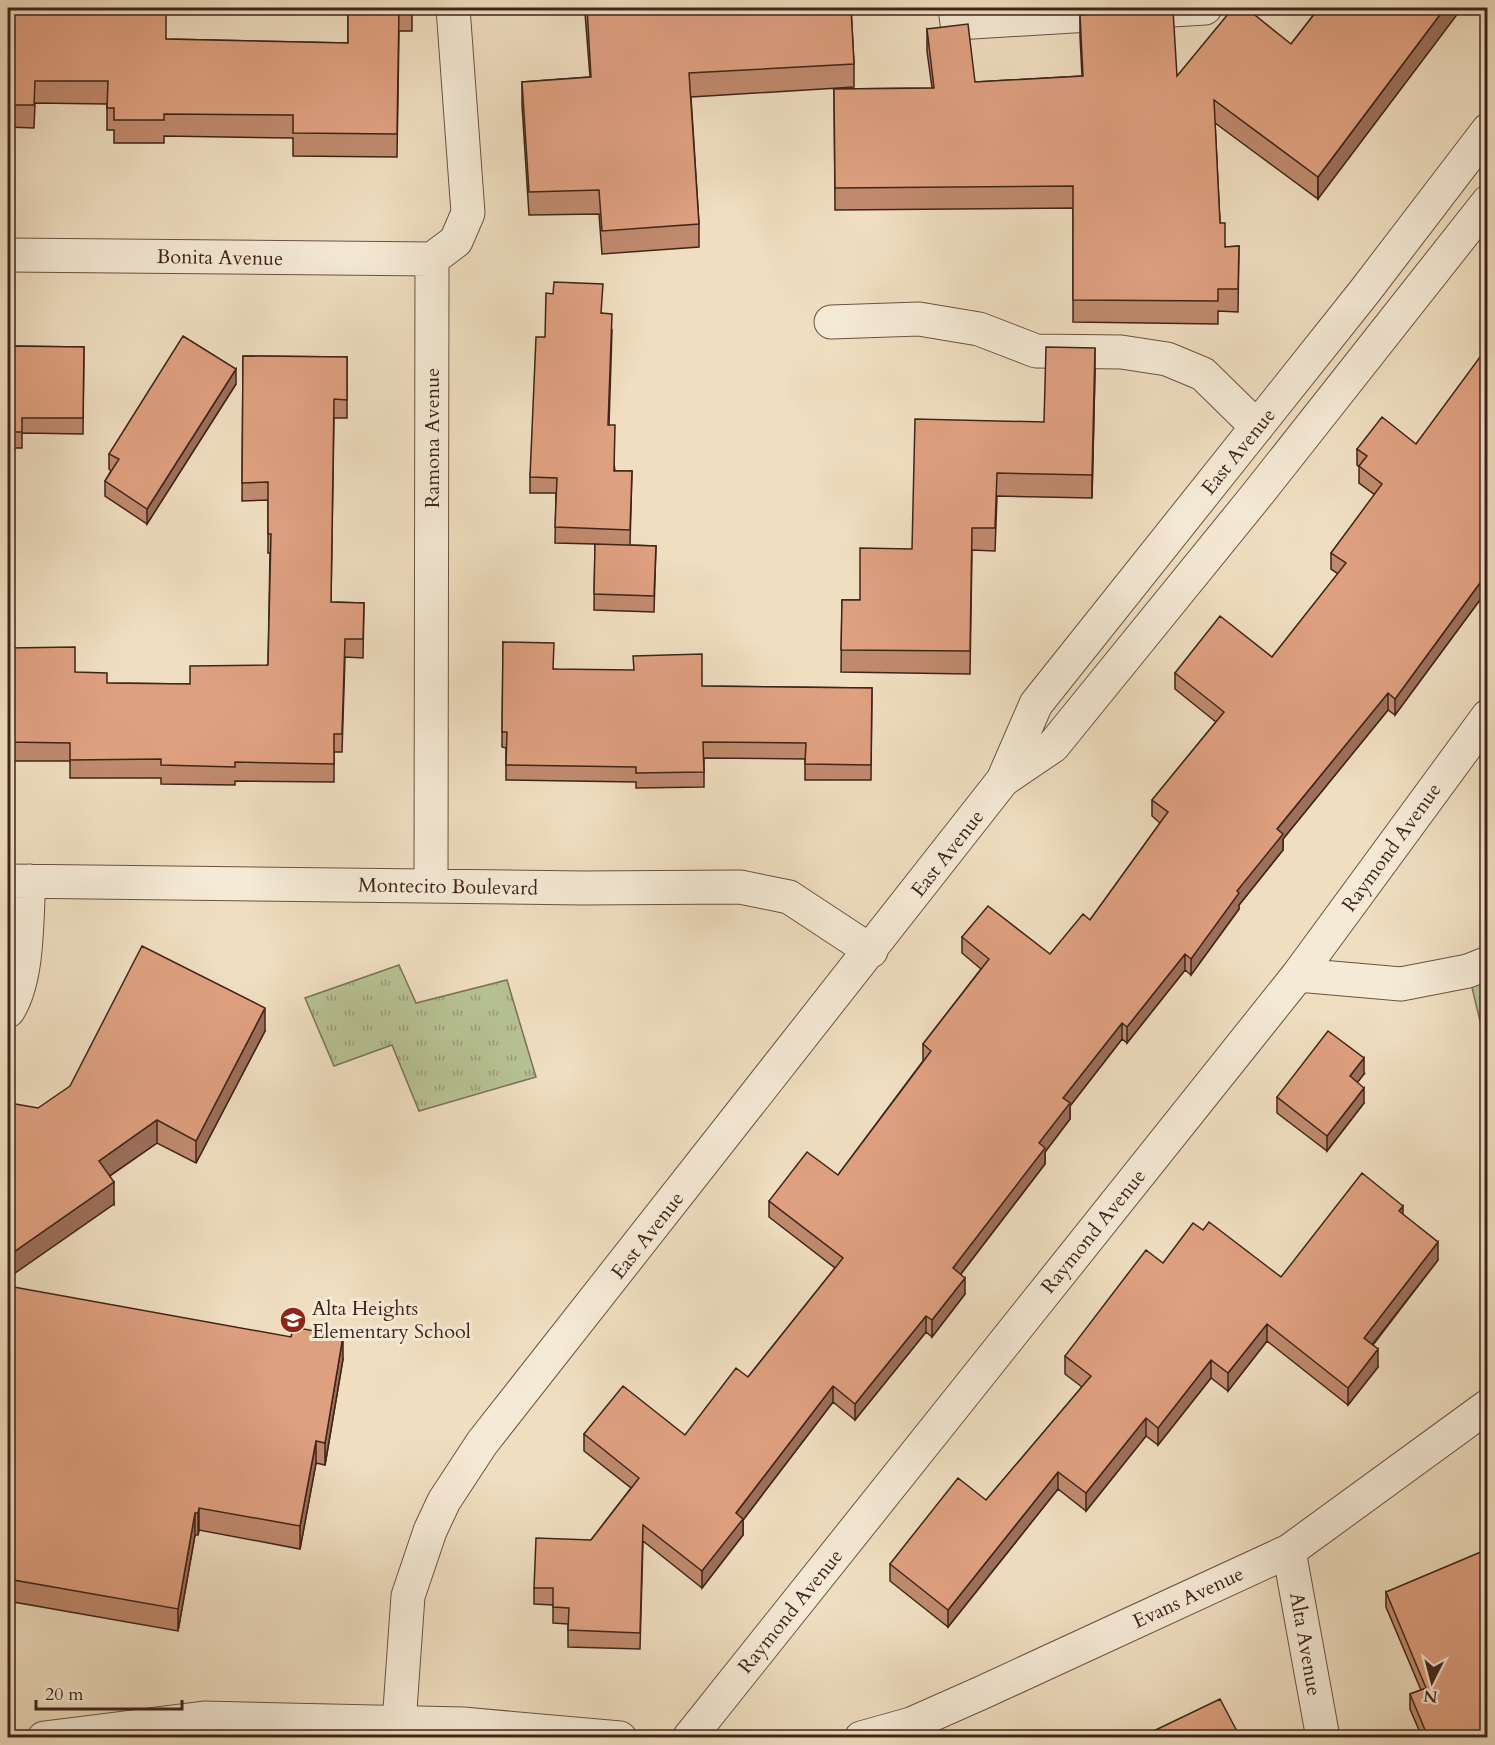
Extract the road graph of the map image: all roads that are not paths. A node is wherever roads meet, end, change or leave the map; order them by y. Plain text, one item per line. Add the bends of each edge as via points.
1 (453, 8) edge
2 (955, 8) edge
3 (1205, 8) edge
4 (1488, 130) edge
5 (1488, 202) edge
6 (8, 255) edge
7 (432, 259) junction
8 (831, 322) dead end
9 (1257, 427) junction
10 (1488, 716) edge
11 (1004, 780) junction
12 (18, 881) edge
13 (431, 885) junction
14 (871, 951) junction
15 (1488, 963) edge
16 (1298, 975) junction
17 (8, 1011) edge
18 (1488, 1406) edge
19 (1289, 1551) junction
20 (398, 1731) edge
21 (44, 1737) edge
22 (620, 1737) edge
23 (688, 1737) edge
24 (861, 1737) edge
25 (1323, 1737) edge

1 - 7 street via 468,213 456,241
2 - 3 street via 957,23
4 - 9 street, East Avenue
5 - 11 street, East Avenue via 1053,746
6 - 7 street, Bonita Avenue
7 - 13 street, Ramona Avenue
8 - 9 street via 919,319 979,329 1036,351 1121,352 1167,359 1203,374
9 - 11 street, East Avenue via 1036,704
10 - 16 street, Raymond Avenue
11 - 14 street, East Avenue
12 - 13 street, Montecito Boulevard
12 - 17 street via 22,969
13 - 14 street, Montecito Boulevard via 740,887 767,891 789,897
14 - 20 street, East Avenue via 482,1443 444,1501 408,1596
15 - 16 street via 1468,971 1401,984
16 - 23 street, Raymond Avenue
18 - 19 street, Evans Avenue
19 - 24 street, Evans Avenue via 921,1719
19 - 25 street, Alta Avenue
20 - 21 street via 204,1718
20 - 22 street via 463,1724

